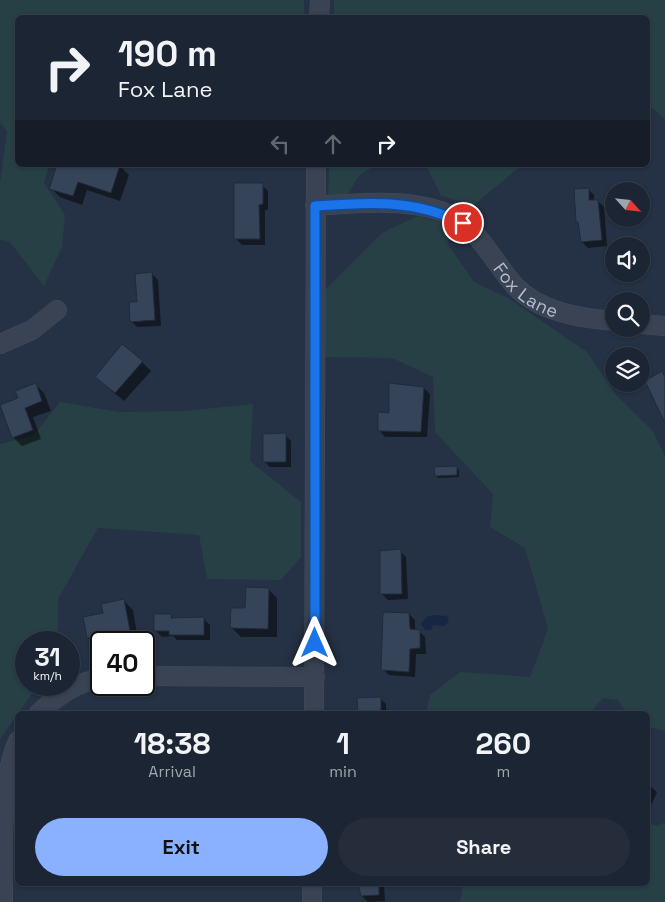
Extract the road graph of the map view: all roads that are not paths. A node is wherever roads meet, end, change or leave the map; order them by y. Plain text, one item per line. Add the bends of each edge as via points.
1 (320, 0) edge
2 (319, 15) edge
3 (316, 167) edge
4 (315, 206) junction
5 (56, 310) dead end
6 (605, 320) edge
7 (650, 325) edge
8 (665, 326) edge
9 (0, 344) edge
10 (155, 676) edge
11 (315, 677) junction
12 (90, 681) edge
13 (41, 711) edge
14 (314, 711) edge
15 (15, 745) edge
16 (312, 886) edge
17 (3, 902) edge
18 (312, 902) edge

1 - 2 street
3 - 4 street
4 - 6 street, Fox Lane via 410,205 440,212 463,223 516,286 533,300 584,318
4 - 11 street
5 - 9 street via 32,330
7 - 8 street
10 - 11 street
11 - 14 street
12 - 13 street via 60,694
15 - 17 street via 10,752 3,785
16 - 18 street

